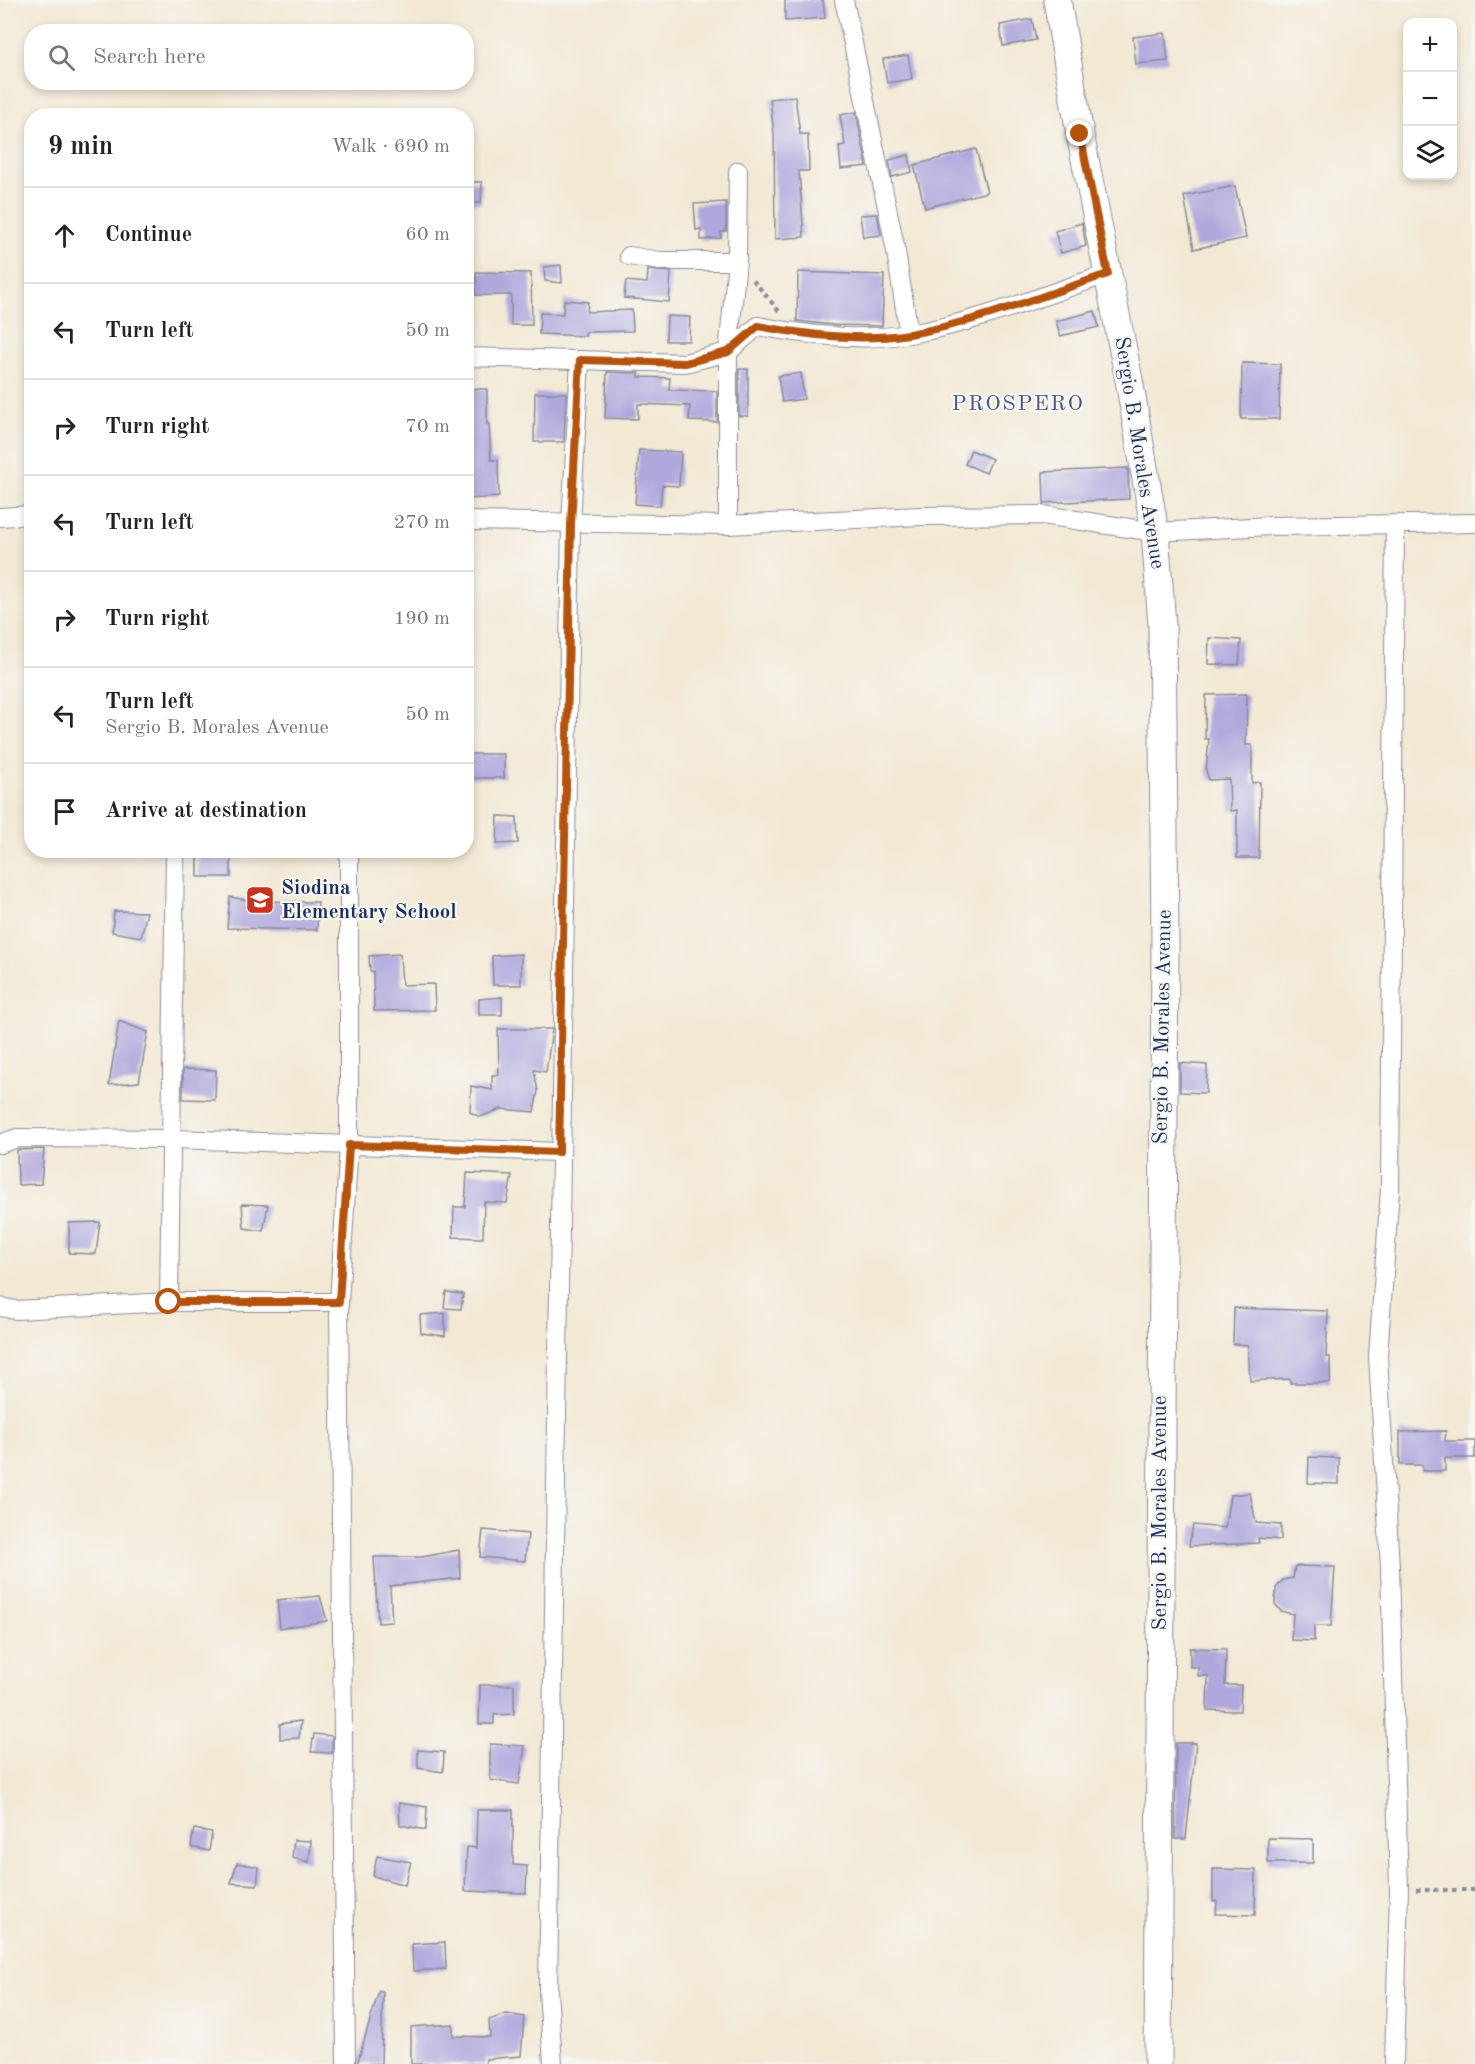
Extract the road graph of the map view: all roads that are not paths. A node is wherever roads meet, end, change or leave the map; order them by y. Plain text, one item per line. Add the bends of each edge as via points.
1 (844, 0) edge
2 (1057, 0) edge
3 (738, 171) dead end
4 (629, 256) dead end
5 (737, 261) junction
6 (1108, 274) junction
7 (909, 334) junction
8 (728, 352) junction
9 (474, 357) edge
10 (580, 360) junction
11 (24, 516) edge
12 (0, 517) edge
13 (474, 521) edge
14 (1475, 523) edge
15 (571, 524) junction
16 (728, 525) junction
17 (1395, 525) junction
18 (1155, 532) junction
19 (175, 858) edge
20 (349, 858) edge
21 (172, 1139) junction
22 (0, 1144) edge
23 (349, 1145) junction
24 (559, 1152) junction
25 (169, 1302) junction
26 (339, 1302) junction
27 (0, 1307) edge
28 (346, 2064) edge
29 (553, 2064) edge
30 (1158, 2064) edge
31 (1394, 2064) edge

1 - 7 street via 895,246
2 - 6 main road, Sergio B. Morales Avenue
3 - 5 street
4 - 5 street via 660,261
5 - 8 street
6 - 7 street via 987,314
6 - 18 main road, Sergio B. Morales Avenue
7 - 8 street via 798,333 758,326
8 - 10 street via 685,363
8 - 16 street
9 - 10 street
10 - 15 street
11 - 12 street
13 - 15 street
14 - 17 street
15 - 16 street
15 - 24 street
16 - 18 street via 1043,515
17 - 18 street
17 - 31 street via 1391,1178 1378,1356 1390,1567 1399,1890
18 - 30 main road, Sergio B. Morales Avenue via 1165,736
19 - 21 street
20 - 23 street
21 - 22 street via 17,1138
21 - 23 street
21 - 25 street
23 - 24 street
23 - 26 street
24 - 29 street via 548,1991
25 - 26 street
25 - 27 street via 16,1310
26 - 28 street

